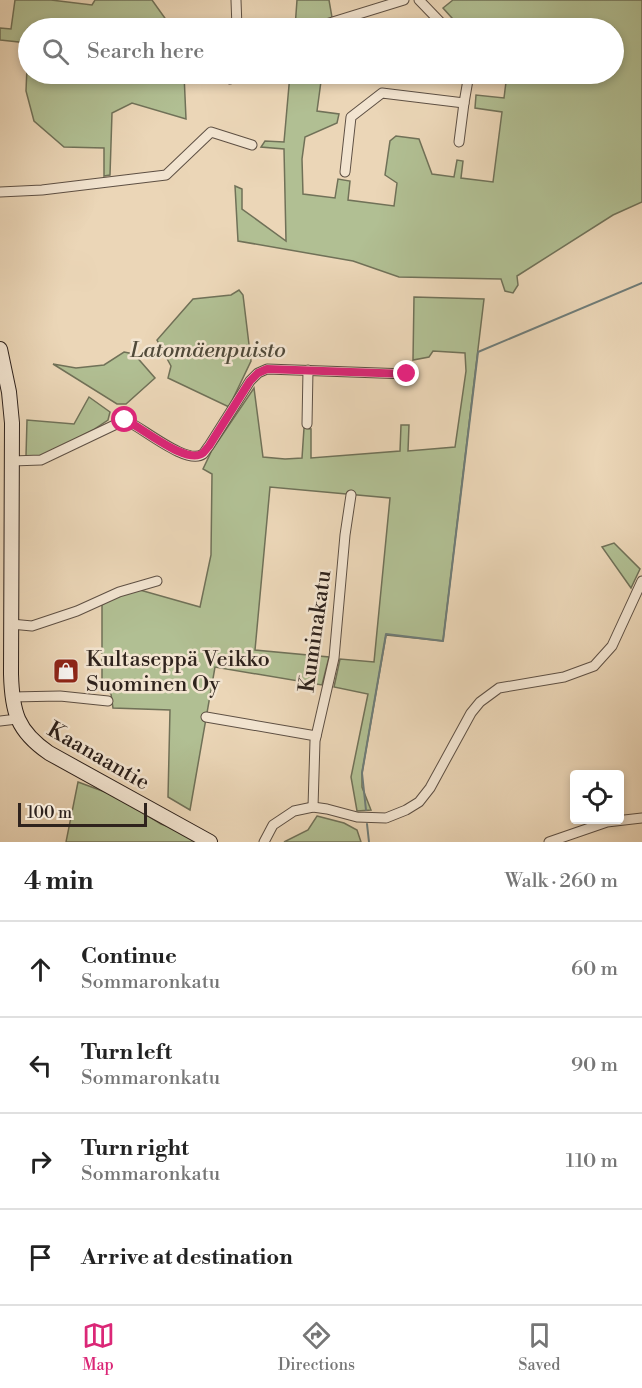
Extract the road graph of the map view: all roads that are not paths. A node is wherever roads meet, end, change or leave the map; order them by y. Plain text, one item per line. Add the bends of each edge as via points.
1 (236, 0) edge
2 (404, 0) edge
3 (419, 0) edge
4 (237, 18) edge
5 (346, 18) edge
6 (436, 18) edge
7 (467, 84) edge
8 (464, 103) junction
9 (459, 142) dead end
10 (252, 145) dead end
11 (345, 172) dead end
12 (0, 192) edge
13 (0, 349) edge
14 (308, 370) junction
15 (407, 374) dead end
16 (307, 424) dead end
17 (12, 460) junction
18 (351, 495) dead end
19 (5, 523) edge
20 (157, 581) dead end
21 (642, 581) edge
22 (11, 624) junction
23 (12, 697) junction
24 (108, 700) dead end
25 (206, 717) dead end
26 (17, 719) junction
27 (0, 721) edge
28 (316, 736) junction
29 (313, 807) junction
30 (642, 818) edge
31 (210, 842) edge
32 (264, 842) edge
33 (549, 842) edge

1 - 4 street
2 - 5 street
3 - 6 street
7 - 8 street
8 - 9 street
8 - 11 street via 382,93 351,117
10 - 12 street via 212,132 166,175
13 - 17 street, Kaanaantie via 12,423
14 - 15 street
14 - 16 street
14 - 17 street via 267,369 258,373 202,454 186,456 125,420 41,460
17 - 19 street, Kaanaantie
18 - 28 street, Kuminakatu via 334,658
19 - 22 street, Kaanaantie
20 - 22 street via 32,626
21 - 29 street via 612,646 594,666 564,677 499,688 480,702 419,802 386,818 357,817
22 - 23 street, Kaanaantie
23 - 24 street
23 - 26 street, Kaanaantie
25 - 28 street
26 - 27 street
26 - 31 street, Kaanaantie via 27,736 48,753
28 - 29 street, Kuminakatu
29 - 32 street via 294,811 277,821
30 - 33 street via 607,822

